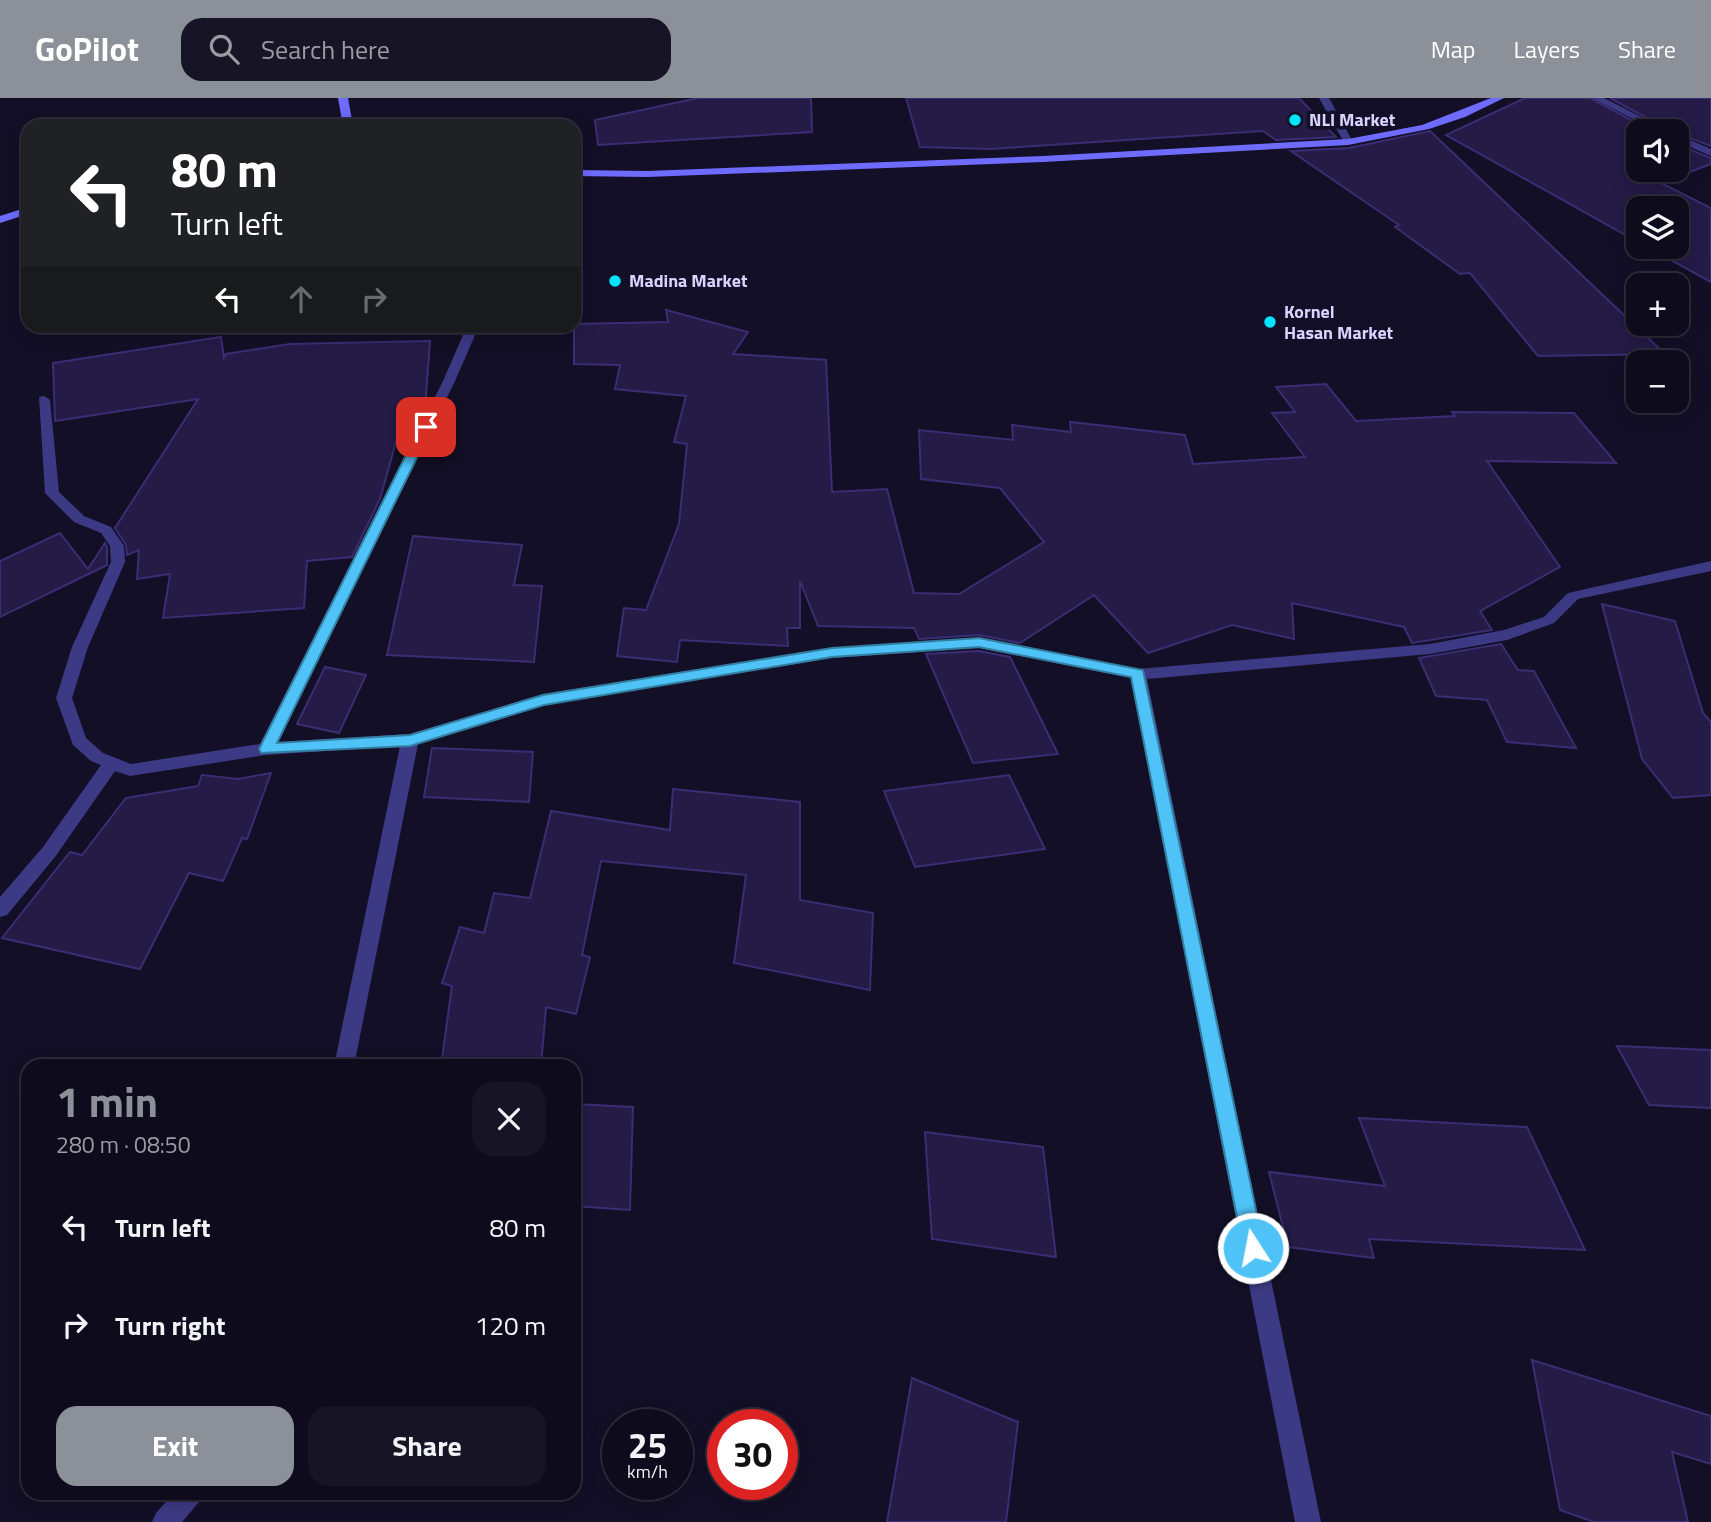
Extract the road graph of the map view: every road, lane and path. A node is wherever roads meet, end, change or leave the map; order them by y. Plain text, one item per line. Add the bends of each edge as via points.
1 (343, 98) edge
2 (1324, 98) edge
3 (1499, 98) edge
4 (1597, 98) edge
5 (347, 119) edge
6 (1640, 119) edge
7 (1348, 142) junction
8 (1689, 143) edge
9 (1711, 153) edge
10 (581, 173) edge
11 (21, 212) edge
12 (0, 220) edge
13 (470, 333) edge
14 (44, 400) dead end
15 (1711, 566) edge
16 (1138, 674) junction
17 (410, 740) junction
18 (266, 749) junction
19 (111, 763) junction
20 (0, 910) edge
21 (345, 1059) edge
22 (184, 1500) edge
23 (164, 1522) edge
24 (1308, 1522) edge

1 - 5 main road
2 - 7 street
3 - 7 main road via 1425,130
4 - 6 street
7 - 10 main road via 797,169
8 - 9 street
11 - 12 main road
13 - 18 street
14 - 19 street via 52,493 79,519 106,530 117,546 118,562 80,647 64,698 79,741
15 - 16 street via 1573,596 1549,620 1494,638 1430,649
16 - 17 street via 979,643 832,653 543,700
16 - 24 street
17 - 18 street
17 - 21 street
18 - 19 street via 130,770
19 - 20 street via 49,852
22 - 23 street

